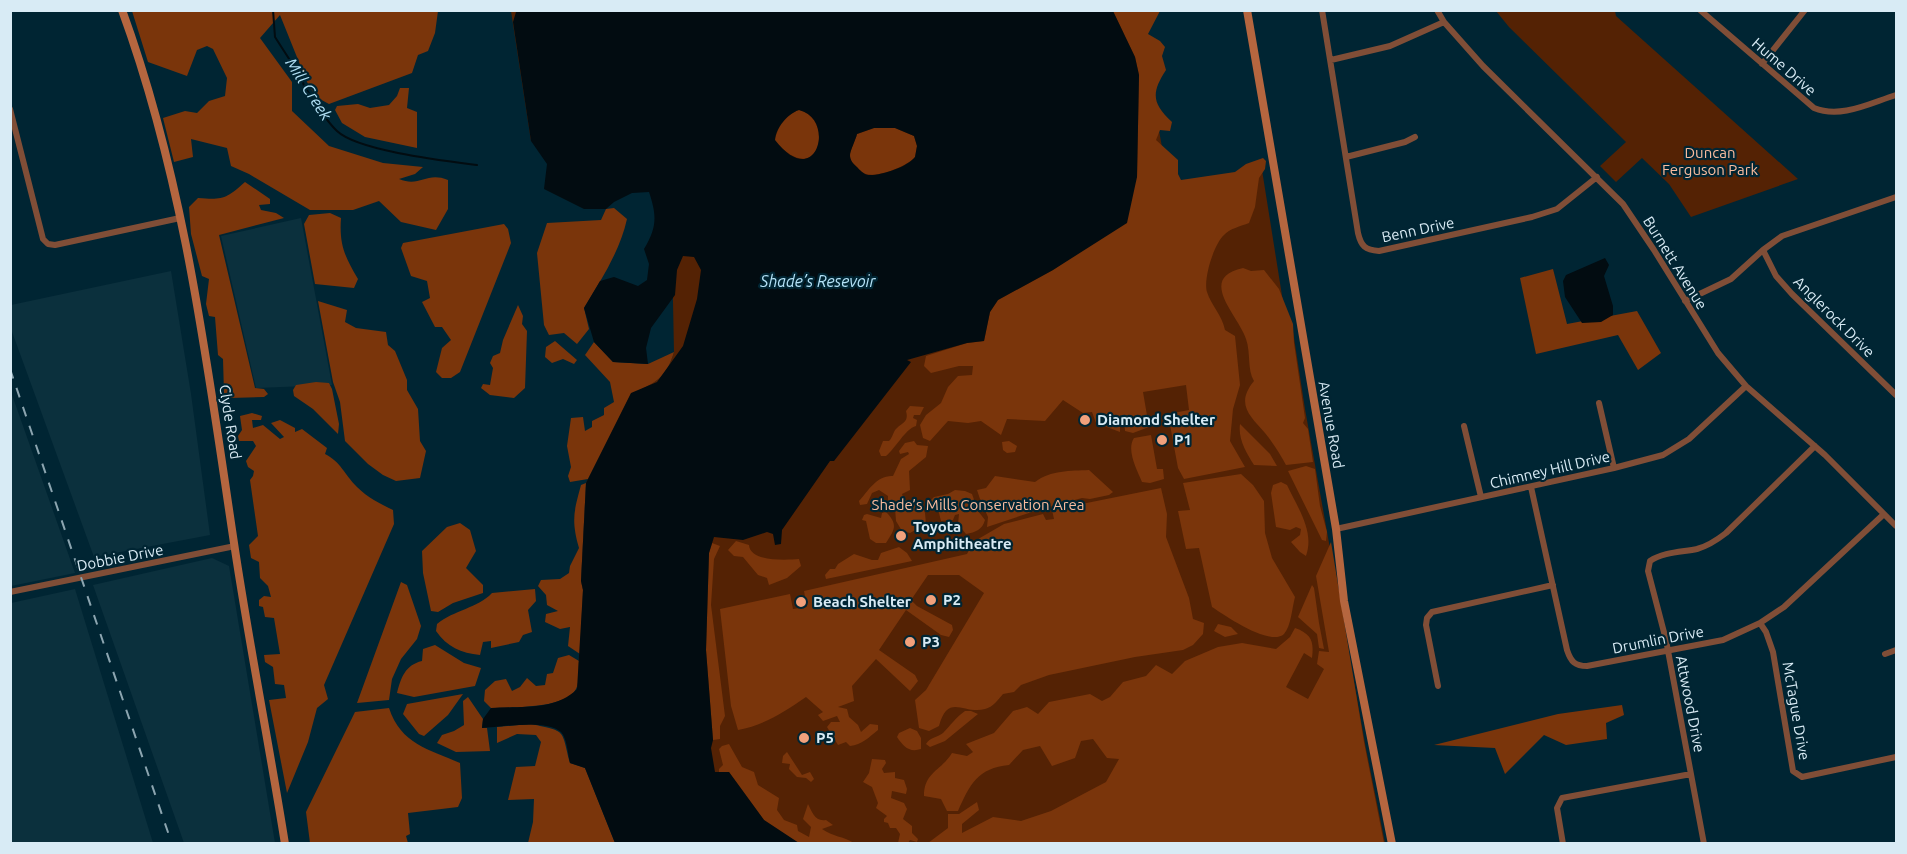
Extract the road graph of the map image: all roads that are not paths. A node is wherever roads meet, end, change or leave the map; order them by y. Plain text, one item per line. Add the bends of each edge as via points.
1 (122, 10) edge
2 (1247, 10) edge
3 (1322, 10) edge
4 (1437, 10) edge
5 (1700, 10) edge
6 (1805, 10) edge
7 (1444, 22) junction
8 (1330, 60) junction
9 (1762, 64) junction
10 (1896, 95) edge
11 (10, 109) edge
12 (1415, 137) dead end
13 (1346, 157) junction
14 (1597, 177) junction
15 (1896, 197) edge
16 (180, 218) junction
17 (1763, 249) junction
18 (1685, 301) junction
19 (1746, 386) junction
20 (1896, 396) edge
21 (1599, 403) dead end
22 (1464, 426) dead end
23 (1815, 446) junction
24 (1614, 468) junction
25 (1531, 487) junction
26 (1481, 498) junction
27 (1884, 513) junction
28 (1896, 526) edge
29 (1336, 529) junction
30 (235, 546) junction
31 (1553, 585) junction
32 (10, 592) edge
33 (1760, 623) junction
34 (1896, 650) edge
35 (1668, 651) junction
36 (1885, 654) dead end
37 (1438, 686) dead end
38 (1896, 757) edge
39 (1691, 774) junction
40 (285, 843) edge
41 (1392, 843) edge
42 (1563, 843) edge
43 (1704, 843) edge

1 - 16 main road, Clyde Road via 150,97
2 - 29 main road, Avenue Road
3 - 8 street, Benn Drive
4 - 7 street, Burnett Avenue
5 - 9 street, Hume Drive
6 - 9 street
7 - 8 street via 1390,46
7 - 14 street, Burnett Avenue via 1483,66
8 - 13 street, Benn Drive
9 - 10 street, Hume Drive via 1802,99 1824,112 1840,113
11 - 16 street via 43,239 48,244
12 - 13 street
13 - 14 street, Benn Drive via 1361,244 1379,251 1532,218 1557,209
14 - 18 street, Burnett Avenue via 1623,204
15 - 17 street via 1782,236
16 - 30 main road, Clyde Road
17 - 18 street via 1731,279
17 - 20 street, Anglerock Drive via 1776,276 1792,294
18 - 19 street, Burnett Avenue via 1718,353
19 - 23 street, Burnett Avenue
19 - 24 street, Chimney Hill Drive via 1676,448
21 - 24 street
22 - 26 street
23 - 27 street, Burnett Avenue
23 - 35 street, Attwood Drive via 1714,542 1651,561 1648,571
24 - 25 street, Chimney Hill Drive
25 - 26 street, Chimney Hill Drive
25 - 31 street, Drumlin Drive
26 - 29 street, Chimney Hill Drive
27 - 28 street, Burnett Avenue
27 - 33 street, Drumlin Drive via 1784,607
29 - 41 main road, Avenue Road via 1344,601
30 - 32 street, Dobbie Drive
30 - 40 main road, Clyde Road
31 - 35 street, Drumlin Drive via 1567,651 1578,666
31 - 37 street via 1432,612 1426,625
33 - 35 street, Drumlin Drive via 1723,640
33 - 38 street, McTague Drive via 1773,652 1794,771 1802,777
34 - 36 street
35 - 39 street, Attwood Drive
39 - 42 street via 1562,798 1557,808
39 - 43 street, Attwood Drive

